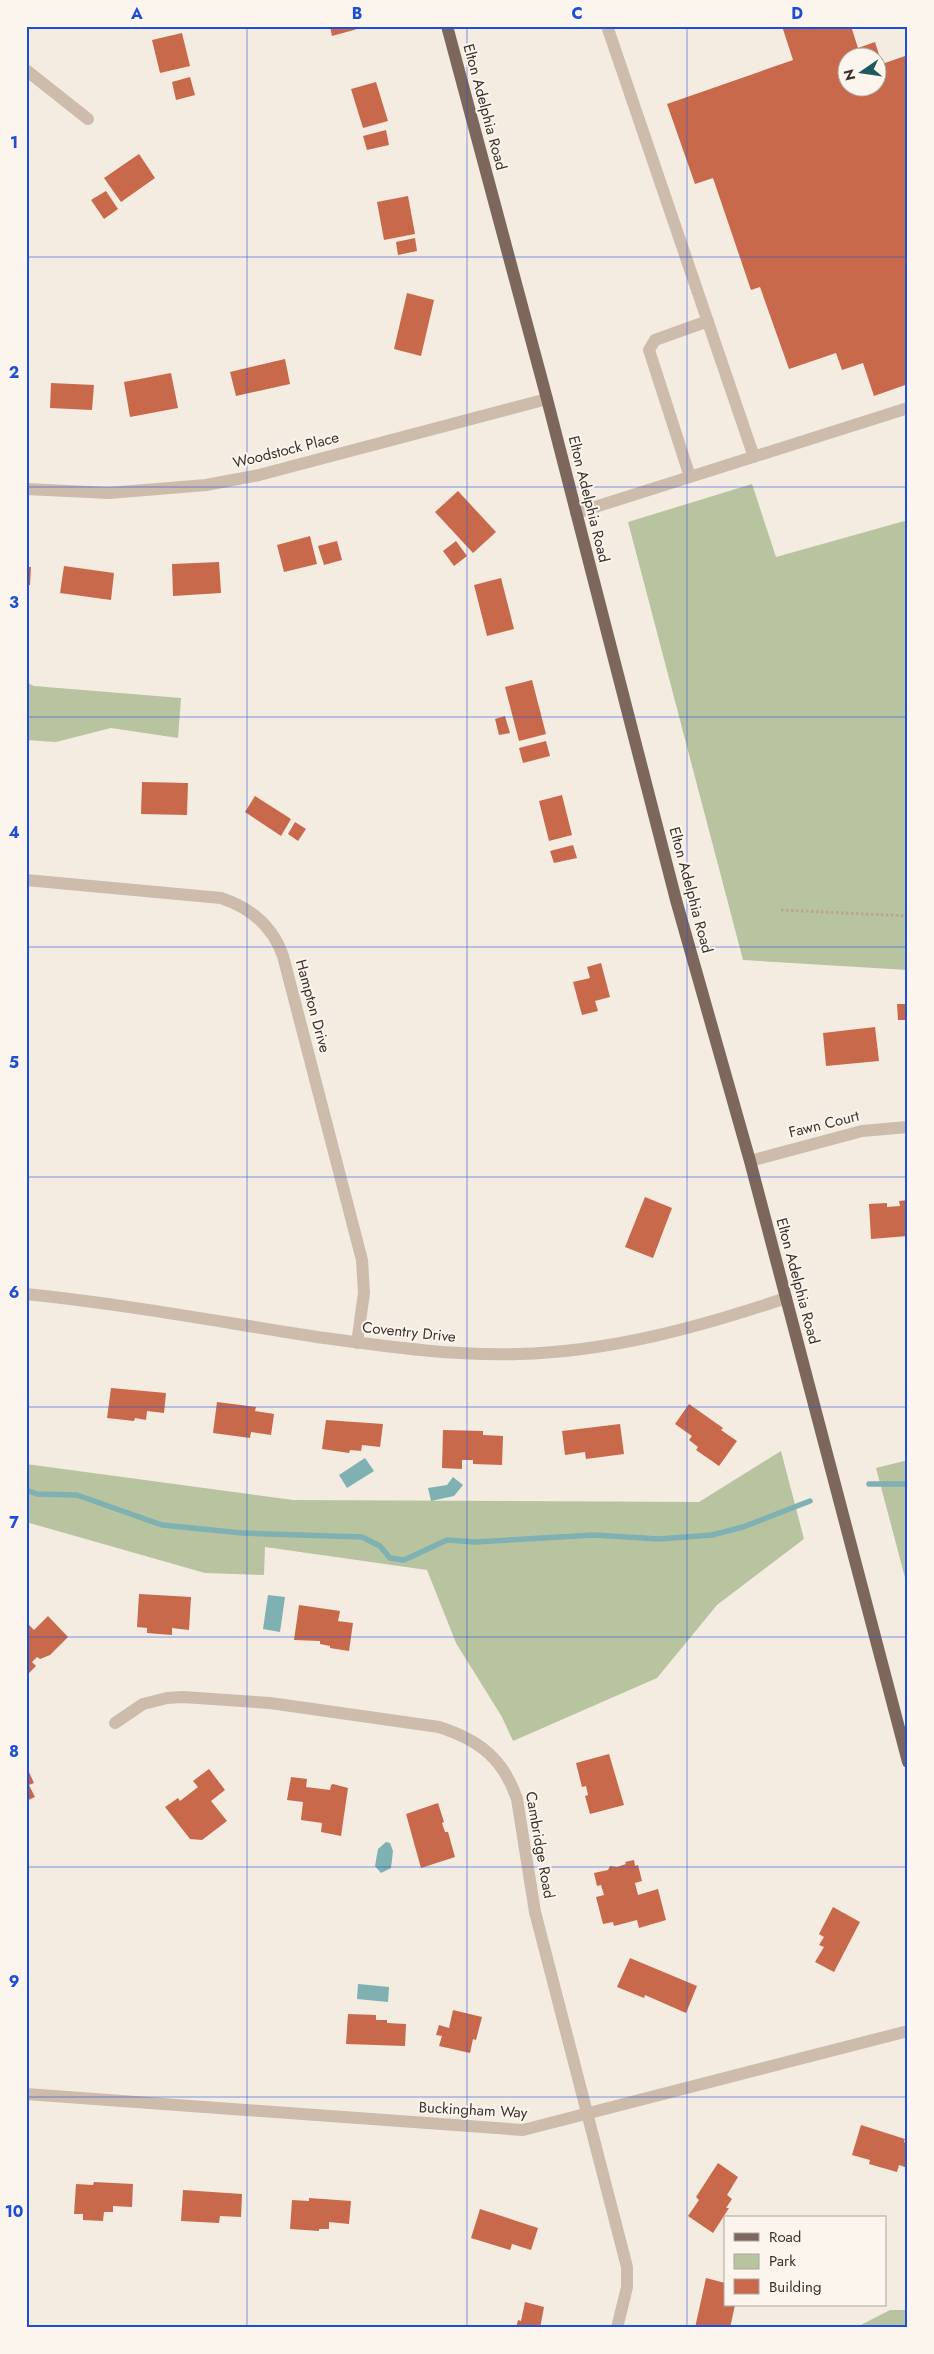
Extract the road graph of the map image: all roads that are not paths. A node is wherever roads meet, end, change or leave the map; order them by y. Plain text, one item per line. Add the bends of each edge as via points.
1 (447, 26) edge
2 (607, 26) edge
3 (26, 70) edge
4 (88, 119) dead end
5 (708, 321) junction
6 (547, 399) junction
7 (908, 408) edge
8 (754, 457) junction
9 (690, 477) junction
10 (26, 488) edge
11 (576, 513) junction
12 (26, 880) edge
13 (908, 1127) edge
14 (750, 1161) junction
15 (26, 1294) edge
16 (786, 1298) junction
17 (357, 1342) junction
18 (115, 1723) dead end
19 (908, 1762) edge
20 (908, 2031) edge
21 (26, 2094) edge
22 (588, 2115) junction
23 (617, 2328) edge

1 - 6 main road, Elton Adelphia Road
2 - 5 street
3 - 4 street
5 - 8 street
5 - 9 street via 655,340 649,350
6 - 10 street, Woodstock Place via 259,475 206,485 109,493
6 - 11 main road, Elton Adelphia Road
7 - 8 street
8 - 9 street
9 - 11 street
11 - 14 main road, Elton Adelphia Road via 676,900
12 - 17 street, Hampton Drive via 221,898 255,914 271,932 283,956 362,1260 364,1293
13 - 14 street, Fawn Court via 862,1130
14 - 16 main road, Elton Adelphia Road
15 - 17 street, Coventry Drive
16 - 17 street, Coventry Drive via 746,1312 640,1339 570,1351 471,1354
16 - 19 main road, Elton Adelphia Road
18 - 22 street, Cambridge Road via 143,1704 167,1698 261,1703 439,1727 462,1734 484,1748 499,1763 517,1799 535,1912
20 - 22 street, Buckingham Way
21 - 22 street, Buckingham Way via 508,2130 533,2129
22 - 23 street, Cambridge Road via 627,2267

